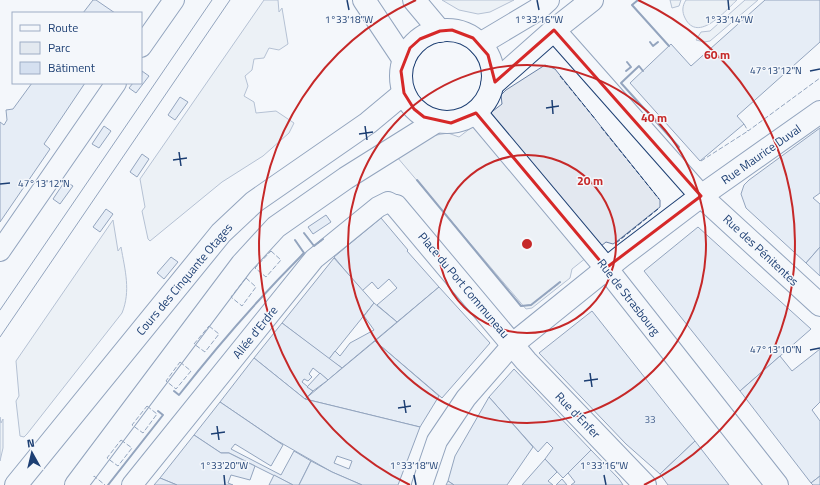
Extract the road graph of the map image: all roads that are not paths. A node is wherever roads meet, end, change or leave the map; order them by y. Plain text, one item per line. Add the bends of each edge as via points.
1 (174, 0) edge
2 (364, 0) edge
3 (414, 0) edge
4 (548, 0) edge
5 (592, 0) edge
6 (554, 30) junction
7 (440, 31) junction
8 (480, 44) junction
9 (142, 46) edge
10 (404, 60) junction
11 (115, 84) edge
12 (492, 85) junction
13 (404, 93) junction
14 (476, 112) junction
15 (820, 112) edge
16 (437, 122) junction
17 (701, 196) junction
18 (396, 206) joint
19 (0, 251) edge
20 (606, 268) junction
21 (820, 305) edge
22 (513, 344) junction
23 (16, 485) edge
24 (76, 485) edge
25 (132, 485) edge
26 (422, 485) edge
27 (646, 485) edge
28 (777, 485) edge

1 - 9 street
2 - 10 street
3 - 7 street
4 - 8 street via 537,10
5 - 6 street
6 - 12 street
6 - 17 street
7 - 8 street via 452,30
7 - 10 street via 420,39 410,48
8 - 12 street via 490,60 493,72
10 - 13 street via 401,71
11 - 19 street
12 - 14 street via 486,100
13 - 16 street via 414,109 424,117
13 - 23 street, Cours des Cinquante Otages via 368,123 259,198 221,233
14 - 16 street via 450,123
14 - 20 street, Rue de Strasbourg
15 - 17 street, Rue Maurice Duval
16 - 24 street via 359,169 276,227 242,264
17 - 20 street, Place du Port Communeau
17 - 21 street, Rue des Pénitentes
18 - 22 street, Place du Port Communeau
18 - 25 street, Allée d'Erdre via 388,202 378,207 314,259
20 - 22 street, Place du Port Communeau
20 - 28 street, Rue de Strasbourg
22 - 26 street via 462,404 438,441
22 - 27 street, Rue d'Enfer via 526,361

